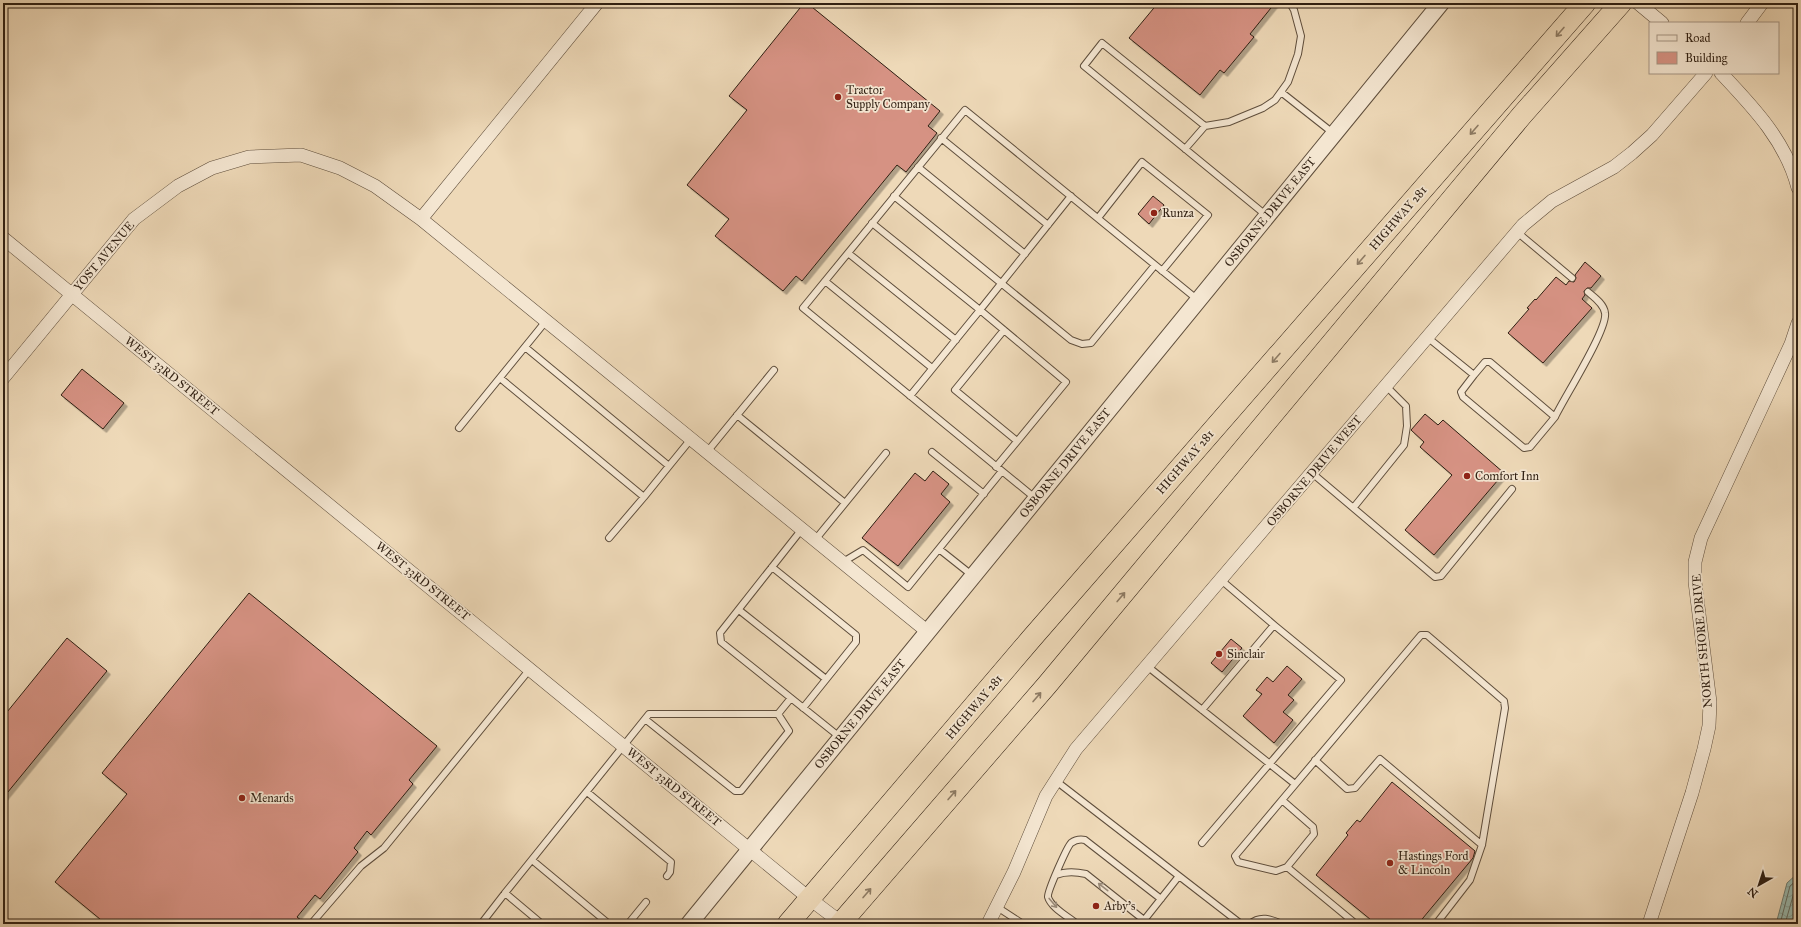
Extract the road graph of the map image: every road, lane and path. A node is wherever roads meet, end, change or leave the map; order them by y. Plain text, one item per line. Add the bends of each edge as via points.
1 (597, 3) edge
2 (1290, 3) edge
3 (1441, 3) edge
4 (1585, 3) edge
5 (1621, 3) edge
6 (1638, 3) edge
7 (1762, 3) edge
8 (1661, 22) edge
9 (1748, 22) edge
10 (1705, 74) edge
11 (1722, 74) edge
12 (1280, 92) junction
13 (1205, 126) junction
14 (1334, 134) junction
15 (941, 138) junction
16 (1185, 149) junction
17 (918, 167) junction
18 (1798, 188) edge
19 (894, 196) junction
20 (1071, 196) junction
21 (1267, 216) junction
22 (1098, 218) junction
23 (421, 220) junction
24 (872, 223) junction
25 (1048, 225) junction
26 (1517, 232) junction
27 (3, 238) edge
28 (848, 253) junction
29 (1025, 254) junction
30 (1155, 265) junction
31 (1162, 271) junction
32 (1572, 278) dead end
33 (825, 281) junction
34 (1001, 283) junction
35 (1588, 292) dead end
36 (72, 294) junction
37 (1198, 300) junction
38 (980, 310) junction
39 (546, 321) junction
40 (1798, 323) edge
41 (1004, 330) junction
42 (1427, 337) junction
43 (956, 340) junction
44 (525, 347) junction
45 (932, 368) junction
46 (774, 370) dead end
47 (1474, 375) junction
48 (3, 378) edge
49 (500, 378) junction
50 (1386, 386) junction
51 (910, 396) junction
52 (737, 415) junction
53 (1555, 417) junction
54 (459, 428) dead end
55 (691, 439) junction
56 (1017, 441) junction
57 (707, 452) junction
58 (932, 452) dead end
59 (886, 453) dead end
60 (669, 466) junction
61 (996, 466) junction
62 (1002, 471) junction
63 (1312, 473) junction
64 (1512, 489) dead end
65 (984, 494) junction
66 (644, 497) junction
67 (1036, 499) junction
68 (845, 503) junction
69 (1354, 507) junction
70 (802, 530) junction
71 (609, 538) dead end
72 (815, 540) junction
73 (939, 549) junction
74 (843, 562) junction
75 (772, 567) junction
76 (973, 576) junction
77 (1221, 580) junction
78 (739, 610) junction
79 (1274, 625) junction
80 (928, 632) junction
81 (1147, 666) junction
82 (530, 669) junction
83 (826, 679) junction
84 (791, 698) junction
85 (803, 708) junction
86 (1202, 710) junction
87 (778, 714) junction
88 (646, 719) junction
89 (841, 738) junction
90 (624, 746) junction
91 (1315, 760) junction
92 (1269, 763) junction
93 (1056, 781) junction
94 (1295, 784) junction
95 (586, 792) junction
96 (1282, 800) junction
97 (1202, 843) dead end
98 (1482, 845) junction
99 (750, 849) junction
100 (532, 860) junction
101 (1287, 867) junction
102 (1056, 875) junction
103 (667, 876) dead end
104 (1179, 876) junction
105 (505, 893) junction
106 (810, 899) junction
107 (1161, 899) junction
108 (646, 902) dead end
109 (997, 907) junction
110 (1143, 922) edge
111 (842, 923) edge
112 (311, 924) edge
113 (481, 924) edge
114 (542, 924) edge
115 (609, 924) edge
116 (628, 924) edge
117 (689, 924) edge
118 (788, 924) edge
119 (988, 924) edge
120 (1023, 924) edge
121 (1077, 924) edge
122 (1241, 924) edge
123 (1250, 924) edge
124 (1282, 924) edge
125 (1356, 924) edge
126 (1436, 924) edge
127 (1649, 924) edge

1 - 23 street
2 - 12 lane via 1301,36 1298,54 1288,82
3 - 14 street, OSBORNE DRIVE EAST
4 -> 106 highway, HIGHWAY 281 via 1031,639
111 -> 5 highway via 1052,679 1522,115
6 - 8 street
7 - 9 street
10 - 26 street, OSBORNE DRIVE WEST via 1652,135 1632,153 1614,167 1552,201
11 - 18 street via 1755,109 1772,132 1786,153
12 - 13 lane via 1275,100 1263,108 1229,122
12 - 14 lane
13 - 16 lane
13 - 16 lane via 1102,43 1084,66
14 - 21 street, OSBORNE DRIVE EAST
15 - 17 lane
15 - 20 lane via 965,110
15 - 25 lane
16 - 21 lane
17 - 19 lane
17 - 29 lane
19 - 24 lane
19 - 34 lane
20 - 22 lane
20 - 25 lane
21 - 37 street, OSBORNE DRIVE EAST
22 - 30 lane
22 - 31 lane via 1142,162 1208,215
23 - 36 street, YOST AVENUE via 375,186 340,168 301,155 249,157 212,168 178,186 134,219
23 - 39 street
24 - 28 lane
24 - 38 lane
25 - 29 lane
26 - 32 lane
26 - 42 street, OSBORNE DRIVE WEST
27 - 36 street, WEST 33RD STREET
28 - 33 lane
28 - 43 lane
29 - 34 lane
30 - 31 lane
30 - 34 lane via 1092,343 1082,344 1071,340
31 - 37 lane
33 - 45 lane
33 - 51 lane via 803,308
34 - 38 lane
35 - 53 lane via 1600,303 1605,311 1606,320
36 - 48 street, YOST AVENUE
36 - 82 street, WEST 33RD STREET
37 - 67 street, OSBORNE DRIVE EAST
38 - 41 lane
38 - 43 lane
39 - 44 lane
39 - 55 street
40 - 127 street, NORTH SHORE DRIVE via 1791,344 1701,538 1695,562 1695,582 1710,702 1709,726 1692,793
41 - 56 lane via 1066,382
41 - 56 lane via 955,390
42 - 47 lane
42 - 50 street, OSBORNE DRIVE WEST
43 - 45 lane
44 - 49 lane
44 - 60 lane
45 - 51 lane
46 - 52 lane
47 - 53 lane via 1485,362 1490,362
47 - 53 lane via 1461,392 1463,397 1524,448 1530,447
49 - 54 lane
49 - 66 lane
50 - 63 street, OSBORNE DRIVE WEST
50 - 69 lane via 1406,406 1404,446
51 - 61 lane
52 - 57 lane
52 - 68 lane
55 - 57 street
55 - 60 lane
56 - 61 lane
57 - 70 street
58 - 65 lane
59 - 68 lane
60 - 66 lane
61 - 62 lane
62 - 65 lane
62 - 67 lane
63 - 69 lane
63 - 77 street, OSBORNE DRIVE WEST
64 - 69 lane via 1441,576 1435,577
65 - 73 lane
66 - 71 lane
67 - 76 street, OSBORNE DRIVE EAST
68 - 72 lane
70 - 72 street
70 - 75 lane
72 - 74 street
73 - 74 lane via 908,587 863,550
73 - 76 lane
74 - 80 street
75 - 78 lane
75 - 83 lane via 856,635 856,642
76 - 80 street, OSBORNE DRIVE EAST
77 - 79 lane
77 - 81 street, OSBORNE DRIVE WEST
78 - 83 lane
78 - 84 lane via 720,633 721,642
79 - 86 lane
79 - 92 lane via 1340,680
80 - 89 street, OSBORNE DRIVE EAST
81 - 86 lane
81 - 93 street, OSBORNE DRIVE WEST via 1076,750
82 - 90 street, WEST 33RD STREET
82 - 112 lane via 384,848 361,866
83 - 85 lane
84 - 85 lane
84 - 87 lane
85 - 89 lane
86 - 92 lane
87 - 88 lane via 649,714
87 - 88 lane via 789,731 741,790 735,791
88 - 90 lane
89 - 99 street, OSBORNE DRIVE EAST
90 - 95 lane
90 - 99 street, WEST 33RD STREET
91 - 94 lane
91 - 98 lane via 1347,789 1355,788 1380,759
91 - 98 lane via 1421,635 1427,635 1504,701 1505,708
92 - 94 lane
92 - 97 lane
93 - 104 lane
93 - 109 street, OSBORNE DRIVE WEST via 1043,802
94 - 96 lane
95 - 100 lane
95 - 103 lane via 671,862
96 - 101 lane via 1313,827 1314,834
96 - 101 lane via 1235,856 1238,862 1276,871
98 - 126 lane via 1470,880
99 - 106 street, WEST 33RD STREET
99 - 117 street, OSBORNE DRIVE EAST
100 - 105 lane
100 - 115 lane
101 - 125 lane
102 - 107 lane via 1067,848 1072,842 1085,840
110 -> 102 lane via 1086,874 1067,872
102 -> 121 lane via 1048,890 1048,897 1054,906
104 - 107 lane
104 - 122 lane
105 - 113 lane
105 - 114 lane
106 - 111 street, WEST 33RD STREET
106 - 118 highway, HIGHWAY 281
107 - 110 lane
108 - 116 lane
109 - 119 street, OSBORNE DRIVE WEST
109 - 120 lane
123 - 124 lane via 1261,918

